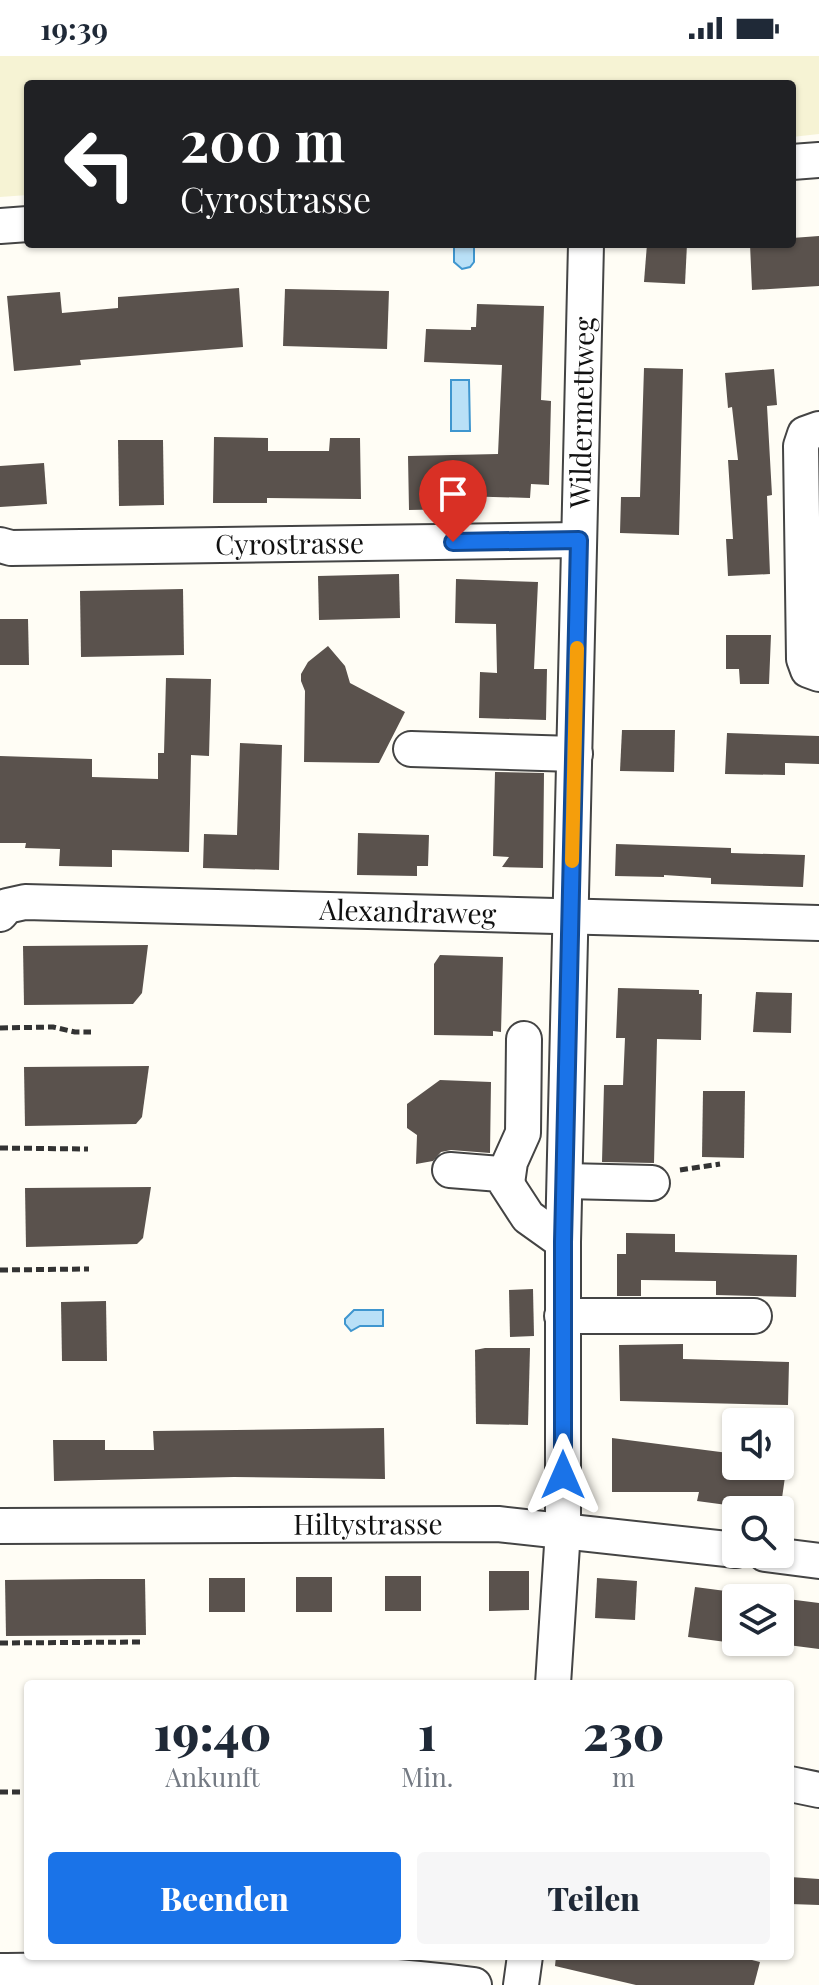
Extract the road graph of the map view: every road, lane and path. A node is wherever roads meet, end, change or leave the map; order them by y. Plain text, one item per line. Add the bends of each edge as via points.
1 (819, 160) edge
2 (796, 162) edge
3 (24, 224) edge
4 (0, 226) edge
5 (586, 248) edge
6 (819, 429) edge
7 (579, 540) junction
8 (0, 545) edge
9 (819, 674) edge
10 (411, 749) dead end
11 (575, 754) junction
12 (2, 907) edge
13 (571, 917) junction
14 (819, 923) edge
15 (0, 1028) edge
16 (91, 1032) dead end
17 (524, 1039) dead end
18 (0, 1148) edge
19 (88, 1149) dead end
20 (720, 1164) dead end
21 (684, 1169) dead end
22 (450, 1170) dead end
23 (565, 1181) junction
24 (507, 1183) junction
25 (652, 1183) dead end
26 (563, 1242) junction
27 (89, 1269) dead end
28 (0, 1270) edge
29 (562, 1316) junction
30 (754, 1316) dead end
31 (0, 1526) edge
32 (563, 1530) junction
33 (722, 1548) edge
34 (794, 1558) edge
35 (819, 1561) edge
36 (144, 1642) dead end
37 (0, 1643) edge
38 (553, 1680) edge
39 (794, 1785) edge
40 (819, 1790) edge
41 (0, 1792) edge
42 (24, 1792) edge
43 (524, 1960) edge
44 (185, 1962) edge
45 (0, 1971) edge
46 (474, 1985) edge
47 (521, 1985) edge

1 - 2 street
3 - 4 street
5 - 7 street, Wildermettweg
6 - 9 street via 805,434 801,446 804,659 808,670
7 - 8 street, Cyrostrasse
7 - 11 street, Wildermettweg
10 - 11 street
11 - 13 street, Wildermettweg
12 - 13 street, Alexandraweg via 25,902
13 - 14 street, Alexandraweg
13 - 23 street, Wildermettweg
15 - 16 path
17 - 24 street via 523,1133
18 - 19 path
20 - 21 path
22 - 24 street via 496,1172
23 - 25 street
23 - 26 street, Wildermettweg
24 - 26 street via 528,1217
26 - 29 street, Wildermettweg
27 - 28 path
29 - 30 street
29 - 32 street, Wildermettweg
31 - 32 street, Hiltystrasse via 442,1522
32 - 33 street, Hiltystrasse
32 - 38 street, Wildermettweg
34 - 35 street
36 - 37 path
39 - 40 street
41 - 42 path
43 - 47 street
44 - 45 street
44 - 46 street

